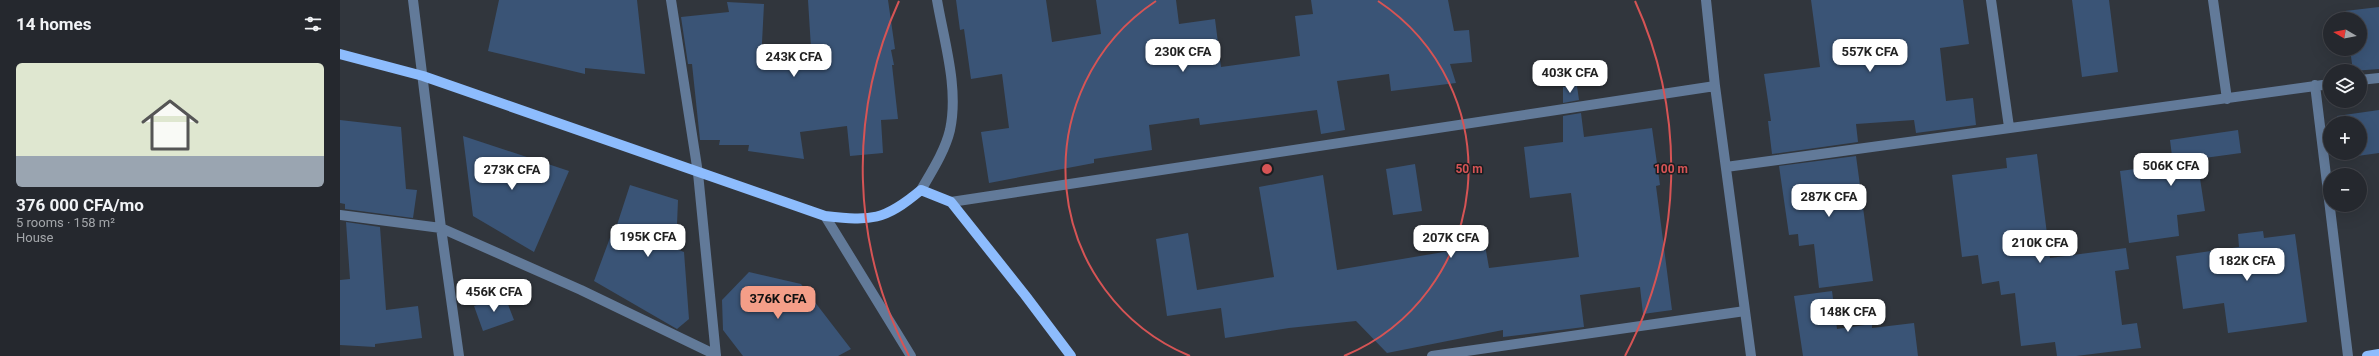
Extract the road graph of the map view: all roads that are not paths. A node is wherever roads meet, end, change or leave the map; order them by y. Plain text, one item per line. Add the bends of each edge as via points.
1 (413, 0) edge
2 (671, 0) edge
3 (937, 0) edge
4 (1706, 0) edge
5 (1991, 0) edge
6 (2213, 0) edge
7 (340, 54) edge
8 (423, 76) junction
9 (2379, 78) edge
10 (2367, 79) edge
11 (2323, 85) edge
12 (1716, 86) junction
13 (2315, 86) junction
14 (2227, 99) junction
15 (2009, 127) junction
16 (1726, 167) junction
17 (698, 173) junction
18 (921, 190) junction
19 (951, 202) junction
20 (340, 215) edge
21 (825, 216) junction
22 (441, 228) junction
23 (1745, 311) junction
24 (2379, 354) edge
25 (716, 355) edge
26 (459, 356) edge
27 (911, 356) edge
28 (1070, 356) edge
29 (1432, 356) edge
30 (1751, 356) edge
31 (2348, 356) edge
32 (2368, 356) edge

1 - 8 street
2 - 17 street
3 - 18 street via 954,100 950,130 939,159
4 - 12 street
5 - 15 street
6 - 14 street
7 - 8 main road
8 - 17 main road
8 - 22 street
9 - 10 street
11 - 13 street
12 - 16 street
12 - 19 street
13 - 14 street
13 - 31 street
14 - 15 street
15 - 16 street
16 - 23 street
17 - 21 main road
17 - 25 street
18 - 19 main road
18 - 21 main road via 901,207 879,218 858,220
19 - 28 main road
20 - 22 street
21 - 27 street
22 - 25 street via 574,287
22 - 26 street
23 - 29 street
23 - 30 street
24 - 32 main road

